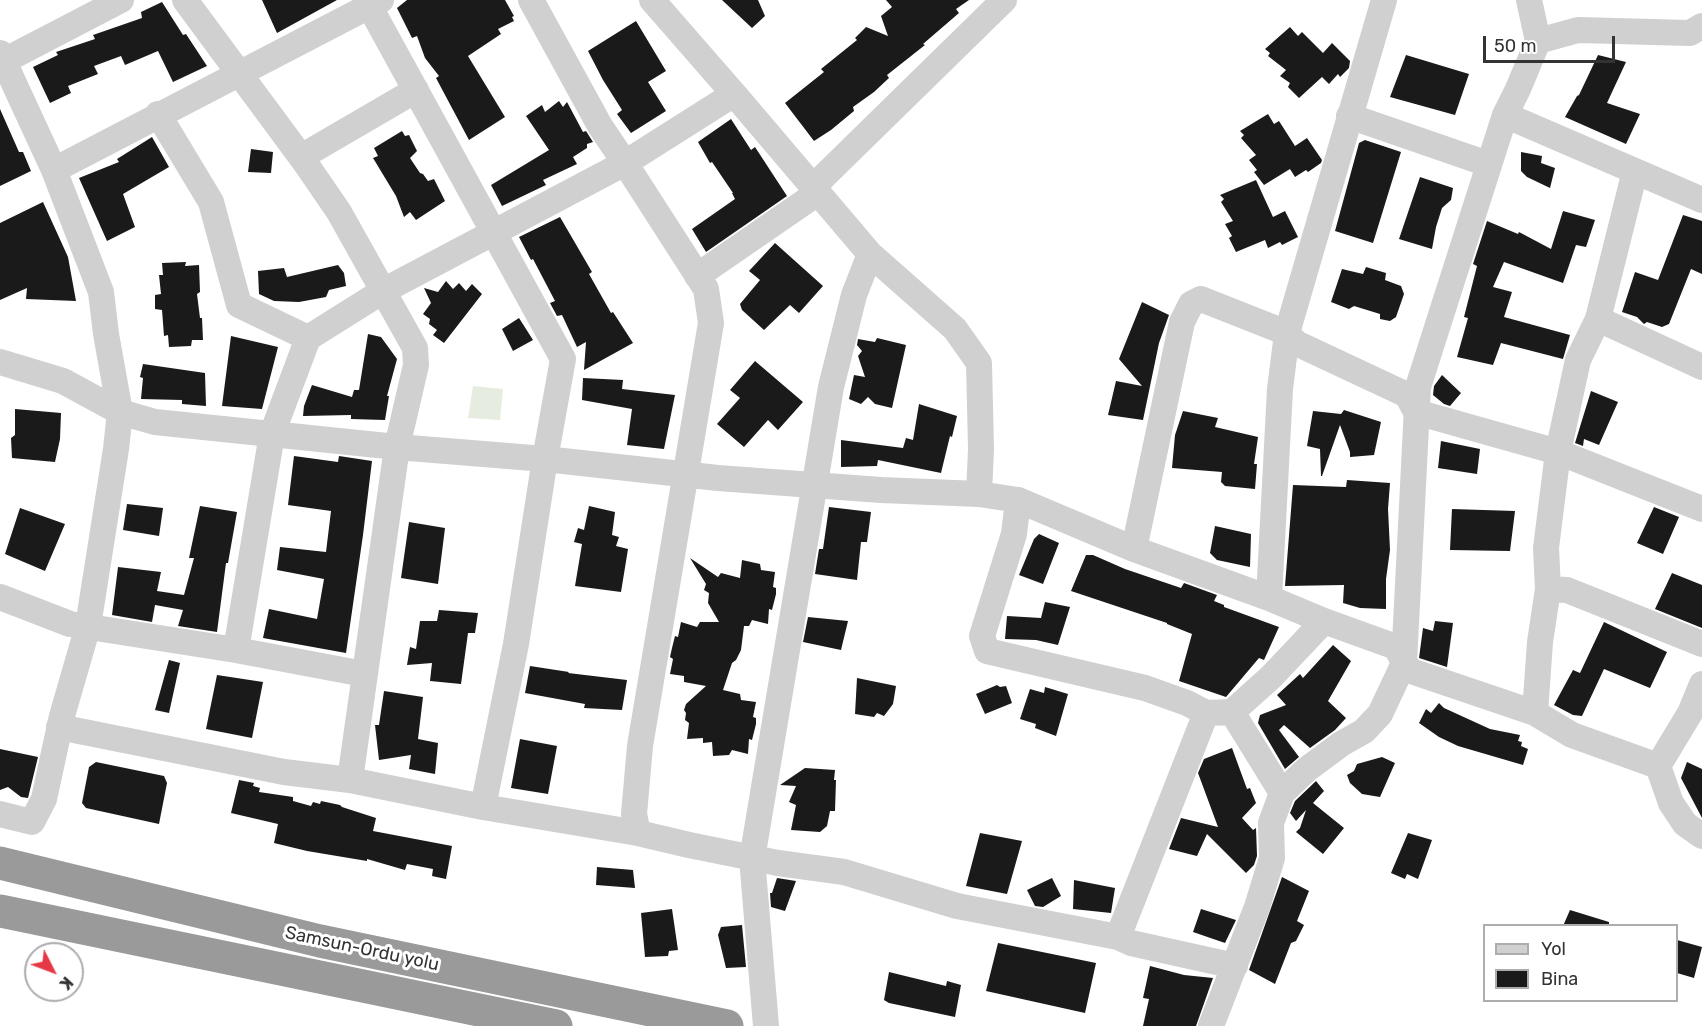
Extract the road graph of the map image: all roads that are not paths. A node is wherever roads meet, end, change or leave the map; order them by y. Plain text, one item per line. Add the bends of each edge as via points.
1 (121, 0) edge
2 (184, 0) edge
3 (531, 0) edge
4 (652, 0) edge
5 (1004, 0) edge
6 (1384, 0) edge
7 (1529, 0) edge
8 (376, 3) edge
9 (1702, 26) edge
10 (1538, 41) junction
11 (1, 60) edge
12 (238, 75) junction
13 (416, 90) junction
14 (734, 94) junction
15 (158, 114) junction
16 (1504, 115) junction
17 (1349, 116) junction
18 (301, 157) junction
19 (625, 163) junction
20 (1488, 164) junction
21 (54, 170) junction
22 (1635, 171) junction
23 (817, 189) junction
24 (1702, 200) edge
25 (494, 232) junction
26 (870, 254) junction
27 (697, 276) junction
28 (382, 291) junction
29 (1598, 319) junction
30 (1287, 333) junction
31 (308, 338) junction
32 (0, 362) edge
33 (1702, 367) edge
34 (120, 412) junction
35 (1416, 412) junction
36 (272, 434) junction
37 (398, 447) junction
38 (1558, 452) junction
39 (545, 459) junction
40 (684, 475) junction
41 (815, 485) junction
42 (979, 494) junction
43 (1018, 500) junction
44 (1702, 509) edge
45 (1134, 549) junction
46 (1548, 589) junction
47 (0, 597) edge
48 (1269, 598) junction
49 (1324, 621) junction
50 (88, 626) junction
51 (1702, 644) edge
52 (236, 650) junction
53 (1404, 663) junction
54 (364, 674) junction
55 (1702, 684) edge
56 (1232, 712) junction
57 (1206, 713) junction
58 (1535, 714) junction
59 (59, 727) junction
60 (1658, 766) junction
61 (350, 780) junction
62 (1282, 793) junction
63 (483, 807) junction
64 (0, 814) edge
65 (638, 833) junction
66 (1702, 836) edge
67 (752, 858) junction
68 (0, 863) edge
69 (0, 911) edge
70 (1118, 937) junction
71 (1235, 966) junction
72 (556, 1026) edge
73 (727, 1026) edge
74 (766, 1026) edge
75 (1211, 1026) edge

1 - 11 street
2 - 12 street
3 - 19 street via 600,126
4 - 14 street
5 - 23 street
6 - 17 street
7 - 10 street
8 - 12 street
8 - 13 street
9 - 10 street via 1690,33 1578,30
10 - 16 street
11 - 21 street
12 - 15 street
12 - 18 street
13 - 18 street
13 - 25 street
14 - 19 street
14 - 23 street
15 - 21 street
15 - 31 street via 211,202 239,305
16 - 20 street
16 - 22 street
17 - 20 street
17 - 30 street
18 - 28 street via 339,212
19 - 25 street
19 - 27 street
20 - 35 street via 1418,387
21 - 34 street via 101,292
22 - 24 street
22 - 29 street
23 - 26 street
23 - 27 street
25 - 28 street
25 - 39 street via 563,359
26 - 41 street via 854,295 831,387
26 - 42 street via 955,329 979,363
27 - 40 street via 706,290 711,323
28 - 31 street
28 - 37 street via 415,348 416,365
29 - 33 street
29 - 38 street via 1578,360
30 - 35 street via 1296,343 1407,395
30 - 45 street via 1202,300 1191,304 1182,322
30 - 48 street via 1280,389
31 - 36 street
32 - 34 street via 63,381
34 - 36 street via 155,422
34 - 50 street
35 - 38 street
35 - 53 street
36 - 37 street
36 - 52 street
37 - 39 street
37 - 54 street
38 - 44 street
38 - 46 street via 1546,548
39 - 40 street
39 - 63 street via 516,644
40 - 41 street
40 - 65 street via 640,746 634,814
41 - 42 street
41 - 67 street
42 - 43 street
43 - 45 street
43 - 57 street via 1014,534 982,636 987,651 1145,688
45 - 48 street
46 - 51 street via 1567,590
46 - 58 street
47 - 50 street via 70,624
48 - 49 street
49 - 53 street via 1396,647
49 - 56 street
50 - 52 street
50 - 59 street
52 - 54 street
53 - 58 street via 1411,671
53 - 62 street via 1380,714 1364,731 1306,770
54 - 61 street
55 - 60 street via 1690,713
56 - 57 street
56 - 62 street
57 - 70 street
58 - 60 street via 1572,735
59 - 61 street via 284,772
59 - 64 street via 44,799 32,822
60 - 66 street via 1671,803 1685,824
61 - 63 street
62 - 71 street via 1271,823 1272,858
63 - 65 street
65 - 67 street
67 - 70 street via 844,872 957,906
67 - 74 street
68 - 73 highway, Samsun-Ordu yolu via 320,941
69 - 72 highway, Samsun-Ordu yolu
70 - 71 street
71 - 75 street

